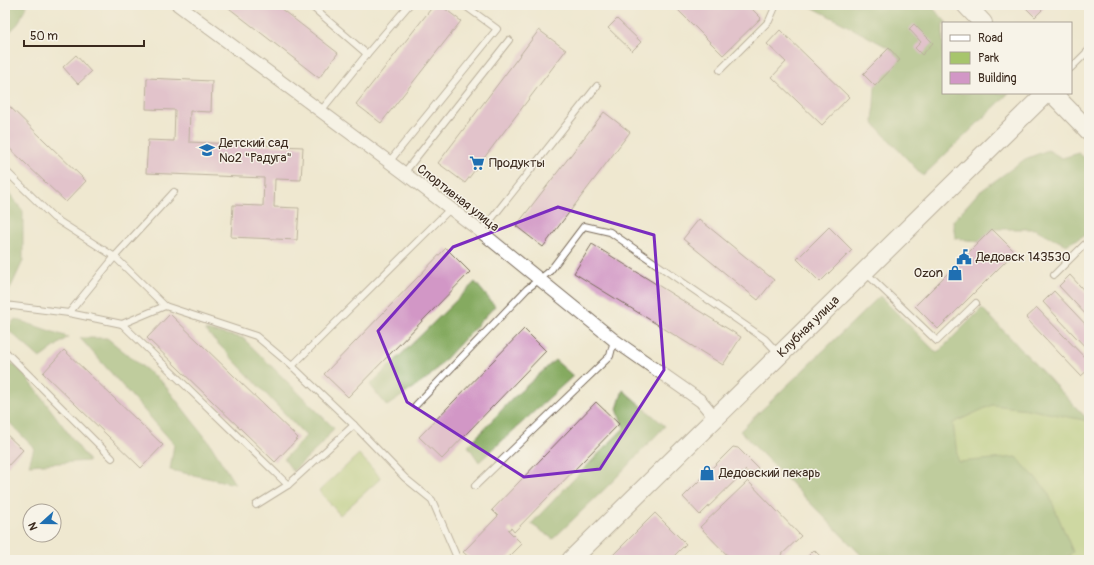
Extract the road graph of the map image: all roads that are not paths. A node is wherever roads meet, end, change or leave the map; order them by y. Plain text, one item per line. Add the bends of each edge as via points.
1 (178, 5) edge
2 (310, 5) edge
3 (409, 5) edge
4 (464, 5) edge
5 (776, 5) edge
6 (966, 5) edge
7 (982, 22) edge
8 (510, 40) dead end
9 (1089, 50) edge
10 (367, 54) junction
11 (1072, 67) edge
12 (720, 70) dead end
13 (597, 86) dead end
14 (1045, 94) edge
15 (1053, 94) edge
16 (320, 112) junction
17 (1089, 131) edge
18 (389, 162) junction
19 (5, 170) edge
20 (404, 173) junction
21 (174, 192) dead end
22 (450, 209) junction
23 (480, 231) junction
24 (1089, 240) edge
25 (115, 257) junction
26 (865, 272) junction
27 (1054, 275) dead end
28 (539, 280) junction
29 (976, 303) dead end
30 (5, 305) edge
31 (165, 306) junction
32 (68, 313) junction
33 (122, 324) junction
34 (614, 340) junction
35 (5, 351) edge
36 (780, 354) junction
37 (292, 366) junction
38 (416, 406) dead end
39 (716, 419) junction
40 (354, 425) junction
41 (112, 458) dead end
42 (288, 485) junction
43 (475, 486) dead end
44 (256, 505) dead end
45 (458, 560) edge
46 (571, 560) edge

1 - 16 street, Спортивная улица
2 - 10 lane
3 - 10 lane
4 - 18 lane via 497,29
5 - 12 lane via 769,21
6 - 7 street
8 - 20 lane
9 - 11 lane
10 - 16 lane
13 - 23 lane
14 - 26 street, Клубная улица
15 - 17 street
16 - 18 street, Спортивная улица
18 - 20 street, Спортивная улица
19 - 25 lane via 54,218
20 - 22 street, Спортивная улица
21 - 25 lane
22 - 23 street, Спортивная улица
22 - 37 lane
23 - 28 street, Спортивная улица
24 - 27 lane
25 - 31 lane
25 - 32 lane
26 - 29 lane via 937,342
26 - 36 street, Клубная улица
28 - 34 street, Спортивная улица
28 - 36 lane via 550,271 584,226 610,232 765,339
28 - 38 lane via 527,289
30 - 32 lane
31 - 33 lane
31 - 37 lane via 256,336
32 - 33 lane
33 - 42 lane
34 - 39 street, Спортивная улица via 700,401
34 - 43 lane via 610,356
35 - 41 lane
36 - 39 street, Клубная улица
37 - 40 lane
39 - 46 street, Клубная улица
40 - 42 lane
40 - 45 lane via 405,478 432,500
42 - 44 lane

